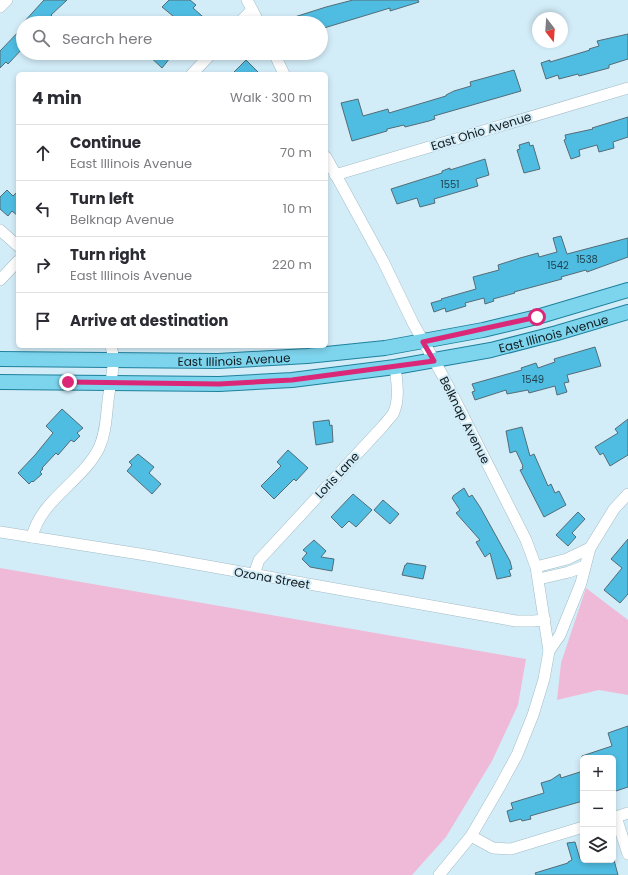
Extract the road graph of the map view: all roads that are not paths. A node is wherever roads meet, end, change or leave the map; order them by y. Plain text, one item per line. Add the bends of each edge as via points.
1 (7, 0) edge
2 (251, 3) edge
3 (0, 7) edge
4 (243, 16) edge
5 (256, 16) edge
6 (205, 60) edge
7 (277, 60) edge
8 (194, 72) edge
9 (283, 72) edge
10 (628, 88) edge
11 (328, 161) edge
12 (335, 175) junction
13 (0, 230) edge
14 (16, 244) edge
15 (16, 263) edge
16 (0, 280) edge
17 (628, 290) edge
18 (628, 312) edge
19 (423, 342) junction
20 (111, 348) edge
21 (0, 359) edge
22 (113, 360) junction
23 (218, 361) junction
24 (434, 361) junction
25 (395, 367) junction
26 (0, 382) edge
27 (111, 382) junction
28 (219, 384) junction
29 (628, 494) edge
30 (0, 532) edge
31 (32, 537) junction
32 (590, 548) junction
33 (586, 566) junction
34 (536, 567) junction
35 (254, 574) junction
36 (539, 579) junction
37 (545, 620) junction
38 (549, 651) junction
39 (628, 813) edge
40 (616, 817) edge
41 (616, 820) edge
42 (580, 828) edge
43 (470, 836) junction
44 (628, 854) edge
45 (439, 875) edge

1 - 3 street
2 - 4 street
2 - 5 street
6 - 8 street
7 - 9 street
10 - 12 street, East Ohio Avenue
11 - 12 street, Belknap Avenue
12 - 19 street, Belknap Avenue via 383,261
13 - 14 street
15 - 16 street
17 - 19 main road, East Illinois Avenue via 537,317
18 - 24 main road, East Illinois Avenue via 492,350
19 - 23 main road, East Illinois Avenue via 307,356
19 - 24 street, Belknap Avenue
20 - 22 street
21 - 22 main road, East Illinois Avenue
22 - 23 main road, East Illinois Avenue
22 - 27 street
23 - 28 main road
24 - 25 main road, East Illinois Avenue
24 - 34 street, Belknap Avenue via 526,540
25 - 28 main road, East Illinois Avenue via 292,380
25 - 35 street, Loris Lane via 397,398 393,413 259,560
26 - 27 main road, East Illinois Avenue
27 - 28 main road, East Illinois Avenue
27 - 31 street via 106,426 99,448 88,464 44,511
29 - 32 street via 614,509
30 - 31 street, Ozona Street
31 - 35 street, Ozona Street
32 - 33 street
32 - 34 street via 567,559
33 - 36 street
33 - 38 street via 560,635
34 - 36 street, Belknap Avenue
35 - 37 street, Ozona Street via 516,621
36 - 37 street, Belknap Avenue
37 - 38 street, Belknap Avenue
38 - 43 street via 534,715 520,748
39 - 40 street
41 - 44 street
42 - 43 street via 511,849 493,848
43 - 45 street

